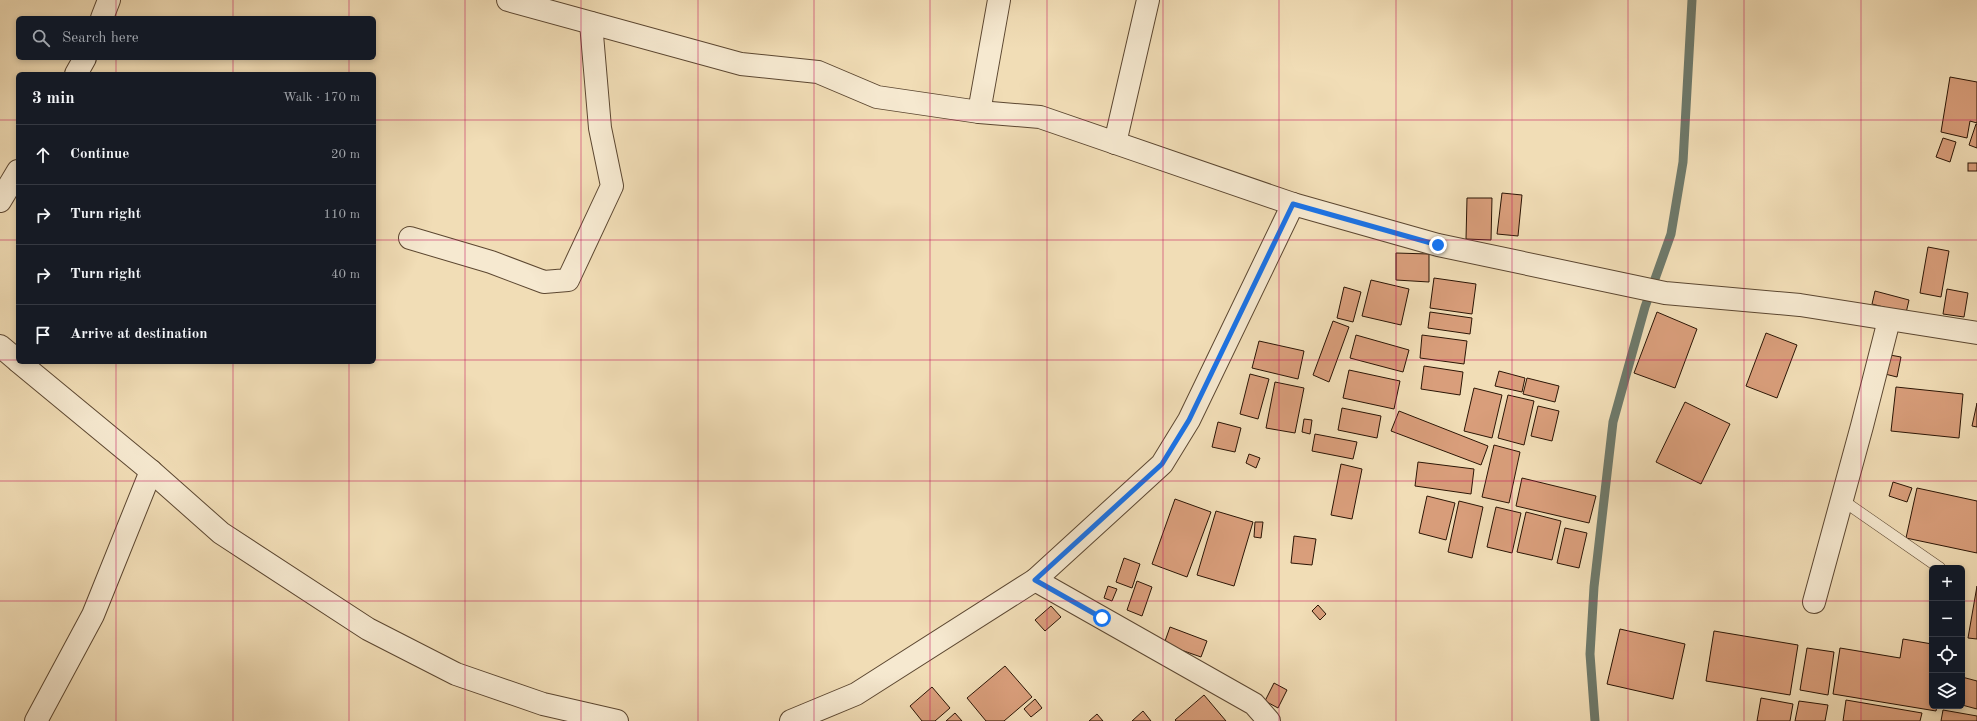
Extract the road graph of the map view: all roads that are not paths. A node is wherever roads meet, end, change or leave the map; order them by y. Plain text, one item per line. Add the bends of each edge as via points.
1 (109, 0) edge
2 (508, 0) edge
3 (999, 0) edge
4 (1148, 0) edge
5 (103, 16) edge
6 (591, 23) junction
7 (84, 60) edge
8 (77, 72) edge
9 (979, 112) junction
10 (1115, 143) junction
11 (16, 174) edge
12 (0, 201) edge
13 (1293, 204) junction
14 (410, 238) dead end
15 (1889, 320) junction
16 (1977, 333) edge
17 (0, 346) edge
18 (16, 359) edge
19 (23, 364) edge
20 (151, 471) junction
21 (1842, 500) junction
22 (1936, 565) edge
23 (1035, 580) junction
24 (1814, 602) dead end
25 (36, 721) edge
26 (617, 721) edge
27 (791, 721) edge
28 (1269, 721) edge

1 - 5 street
2 - 6 street
3 - 9 street
4 - 10 street
6 - 9 street via 741,64 818,72 877,97
6 - 14 street via 600,128 612,186 568,280 544,282 491,262
7 - 8 street
9 - 10 street via 1040,117
10 - 13 street
11 - 12 street
13 - 15 street via 1438,245 1665,293 1800,305
13 - 23 street via 1189,420 1162,464
15 - 16 street
15 - 21 street
17 - 18 street
19 - 20 street
20 - 25 street via 93,615
20 - 26 street via 222,534 368,629 456,674 543,704
21 - 22 lane
21 - 24 street
23 - 27 street via 856,694
23 - 28 street via 1254,704

